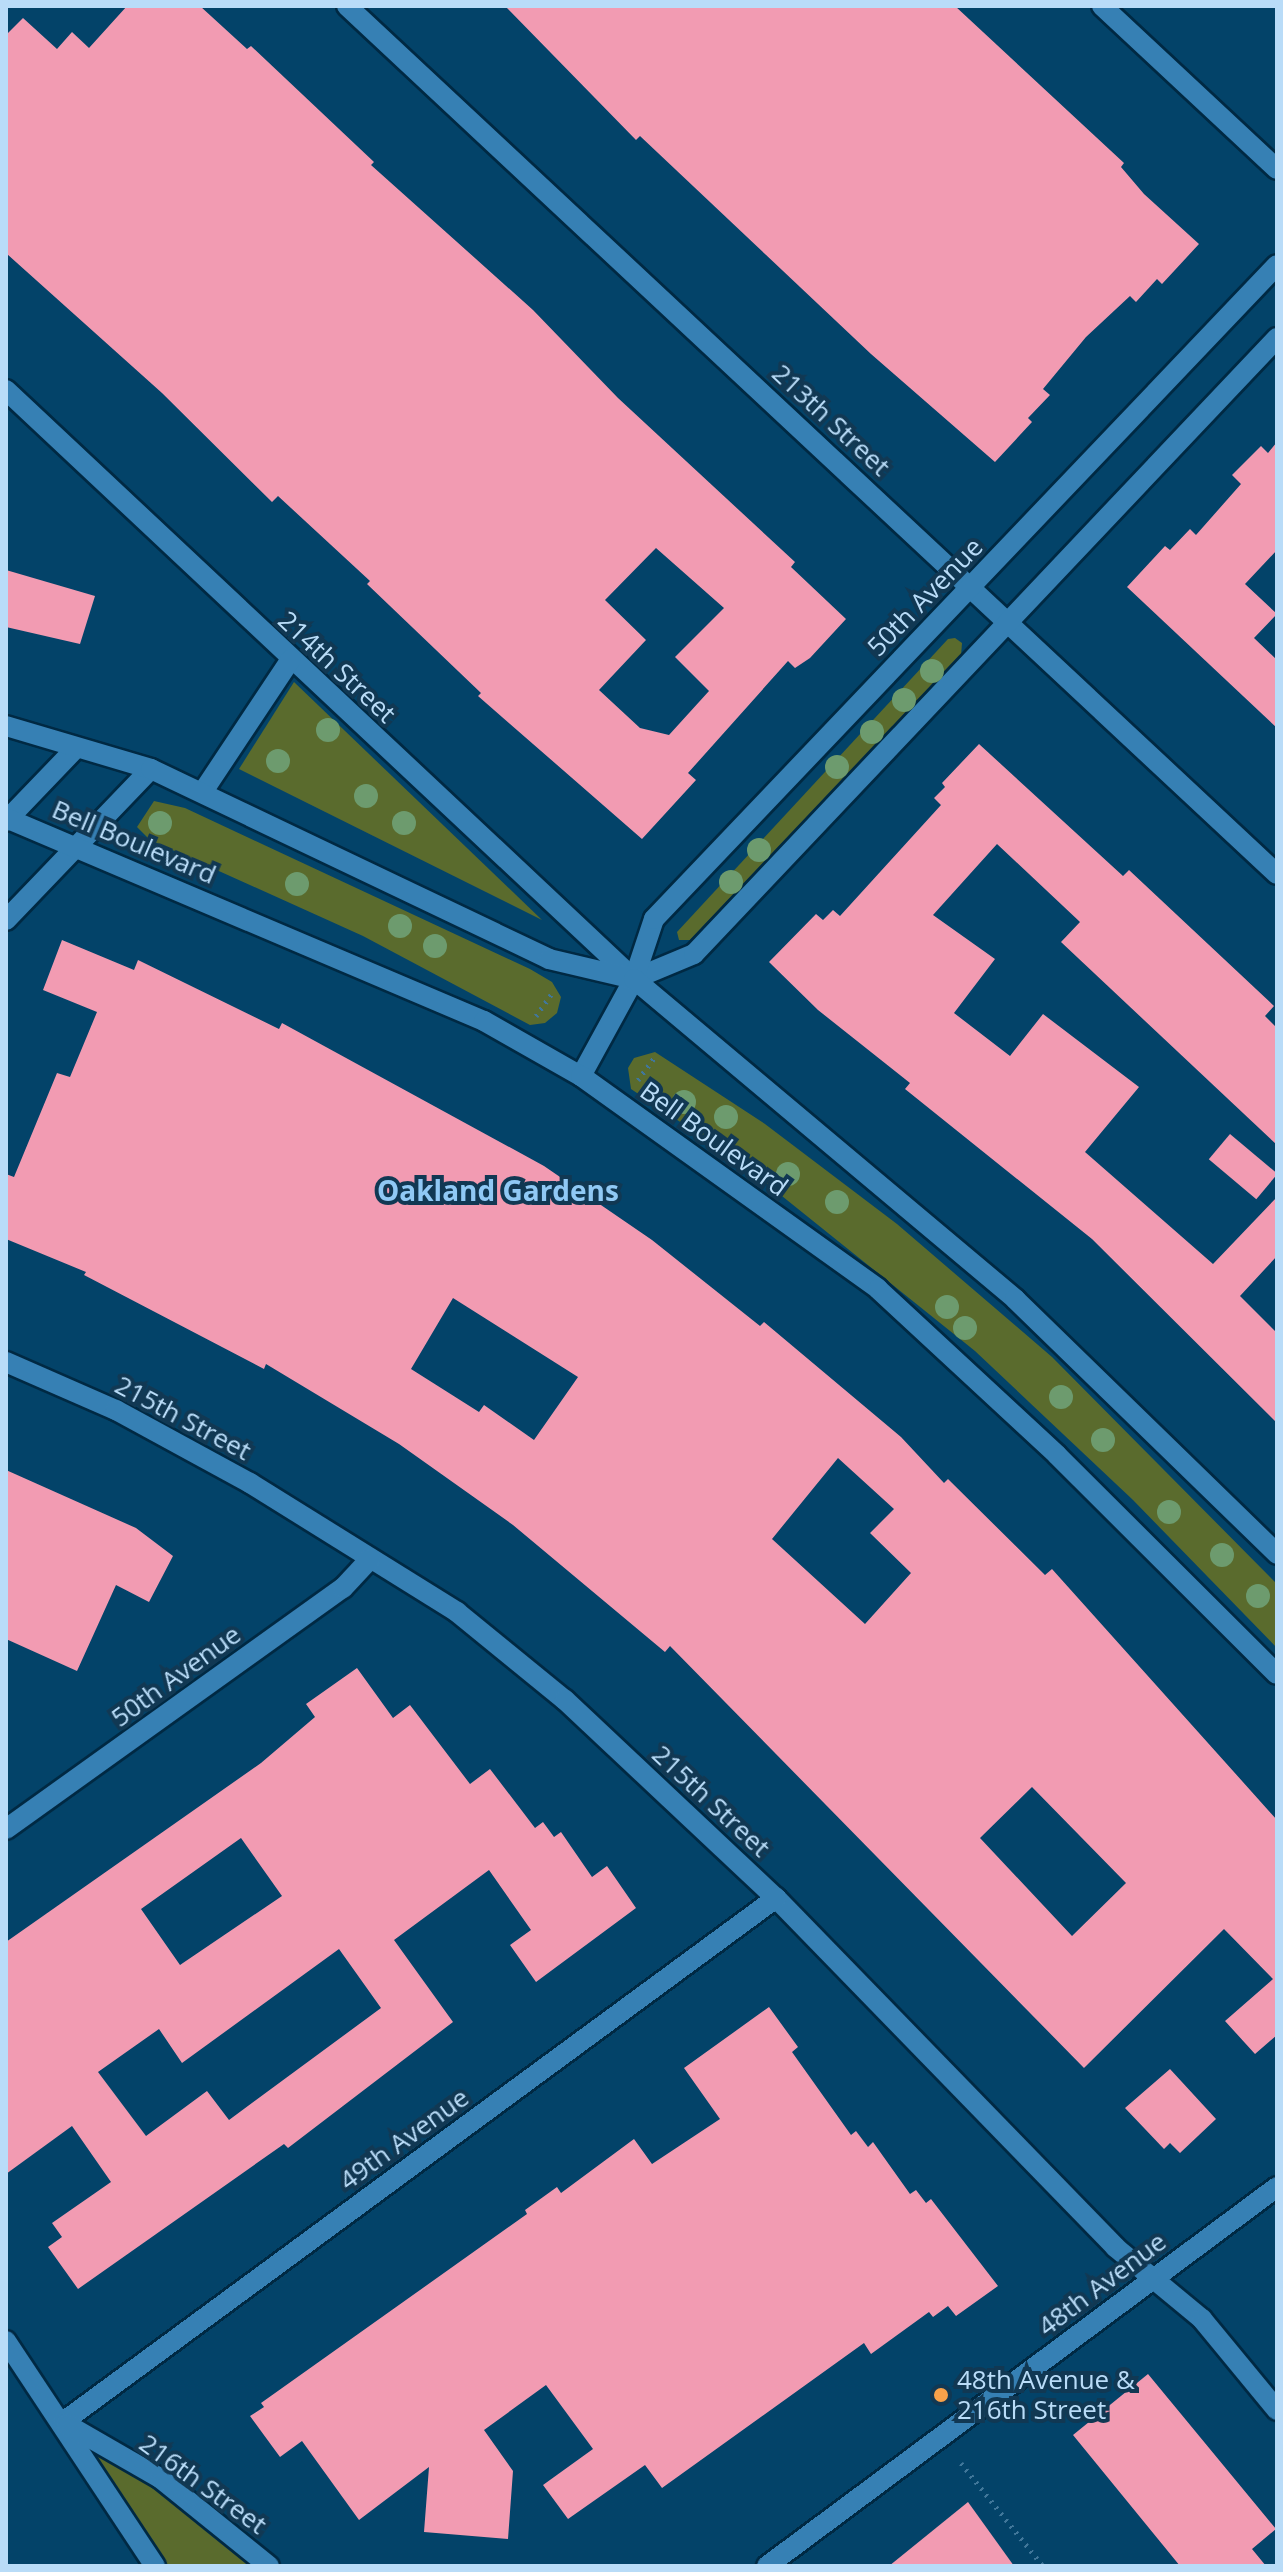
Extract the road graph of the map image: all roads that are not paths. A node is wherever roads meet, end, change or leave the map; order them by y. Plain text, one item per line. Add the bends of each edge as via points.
1 (347, 6) edge
2 (1102, 6) edge
3 (1277, 169) edge
4 (1277, 265) edge
5 (1277, 338) edge
6 (6, 390) edge
7 (971, 586) junction
8 (1008, 621) junction
9 (291, 659) junction
10 (6, 726) edge
11 (76, 748) junction
12 (151, 769) junction
13 (204, 790) junction
14 (7, 819) edge
15 (79, 844) junction
16 (1277, 874) edge
17 (6, 920) edge
18 (634, 979) junction
19 (581, 1076) junction
20 (6, 1362) edge
21 (1277, 1554) edge
22 (370, 1559) junction
23 (1277, 1674) edge
24 (6, 1829) edge
25 (776, 1898) junction
26 (1277, 2187) edge
27 (1155, 2277) junction
28 (6, 2341) edge
29 (1277, 2410) edge
30 (63, 2422) junction
31 (155, 2566) edge
32 (269, 2566) edge
33 (767, 2566) edge

1 - 7 street, 213th Street
2 - 3 street
4 - 7 street, 50th Avenue
5 - 8 street
6 - 9 street, 214th Street
7 - 8 street, 213th Street
7 - 18 street, 50th Avenue via 654,919
8 - 16 street, 213th Street
8 - 18 street via 694,954
9 - 13 street
9 - 18 street, 214th Street
10 - 11 street
11 - 12 street
11 - 14 street
12 - 13 street
12 - 15 street
13 - 18 street via 549,959
14 - 15 street, Bell Boulevard
15 - 17 street
15 - 19 street, Bell Boulevard via 484,1021
18 - 19 street, 50th Avenue
18 - 21 street via 1026,1308
19 - 23 street, Bell Boulevard via 878,1289 1057,1455
20 - 22 street, 215th Street via 116,1410 224,1468
22 - 24 street, 50th Avenue via 343,1588
22 - 25 street, 215th Street via 457,1612 565,1700
25 - 27 street, 215th Street via 1115,2247
25 - 30 street, 49th Avenue
26 - 27 street, 48th Avenue
27 - 29 street, 215th Street via 1202,2319
27 - 33 street, 48th Avenue
28 - 30 street, 216th Street
30 - 31 street, 216th Street
30 - 32 street, 216th Street via 160,2478

